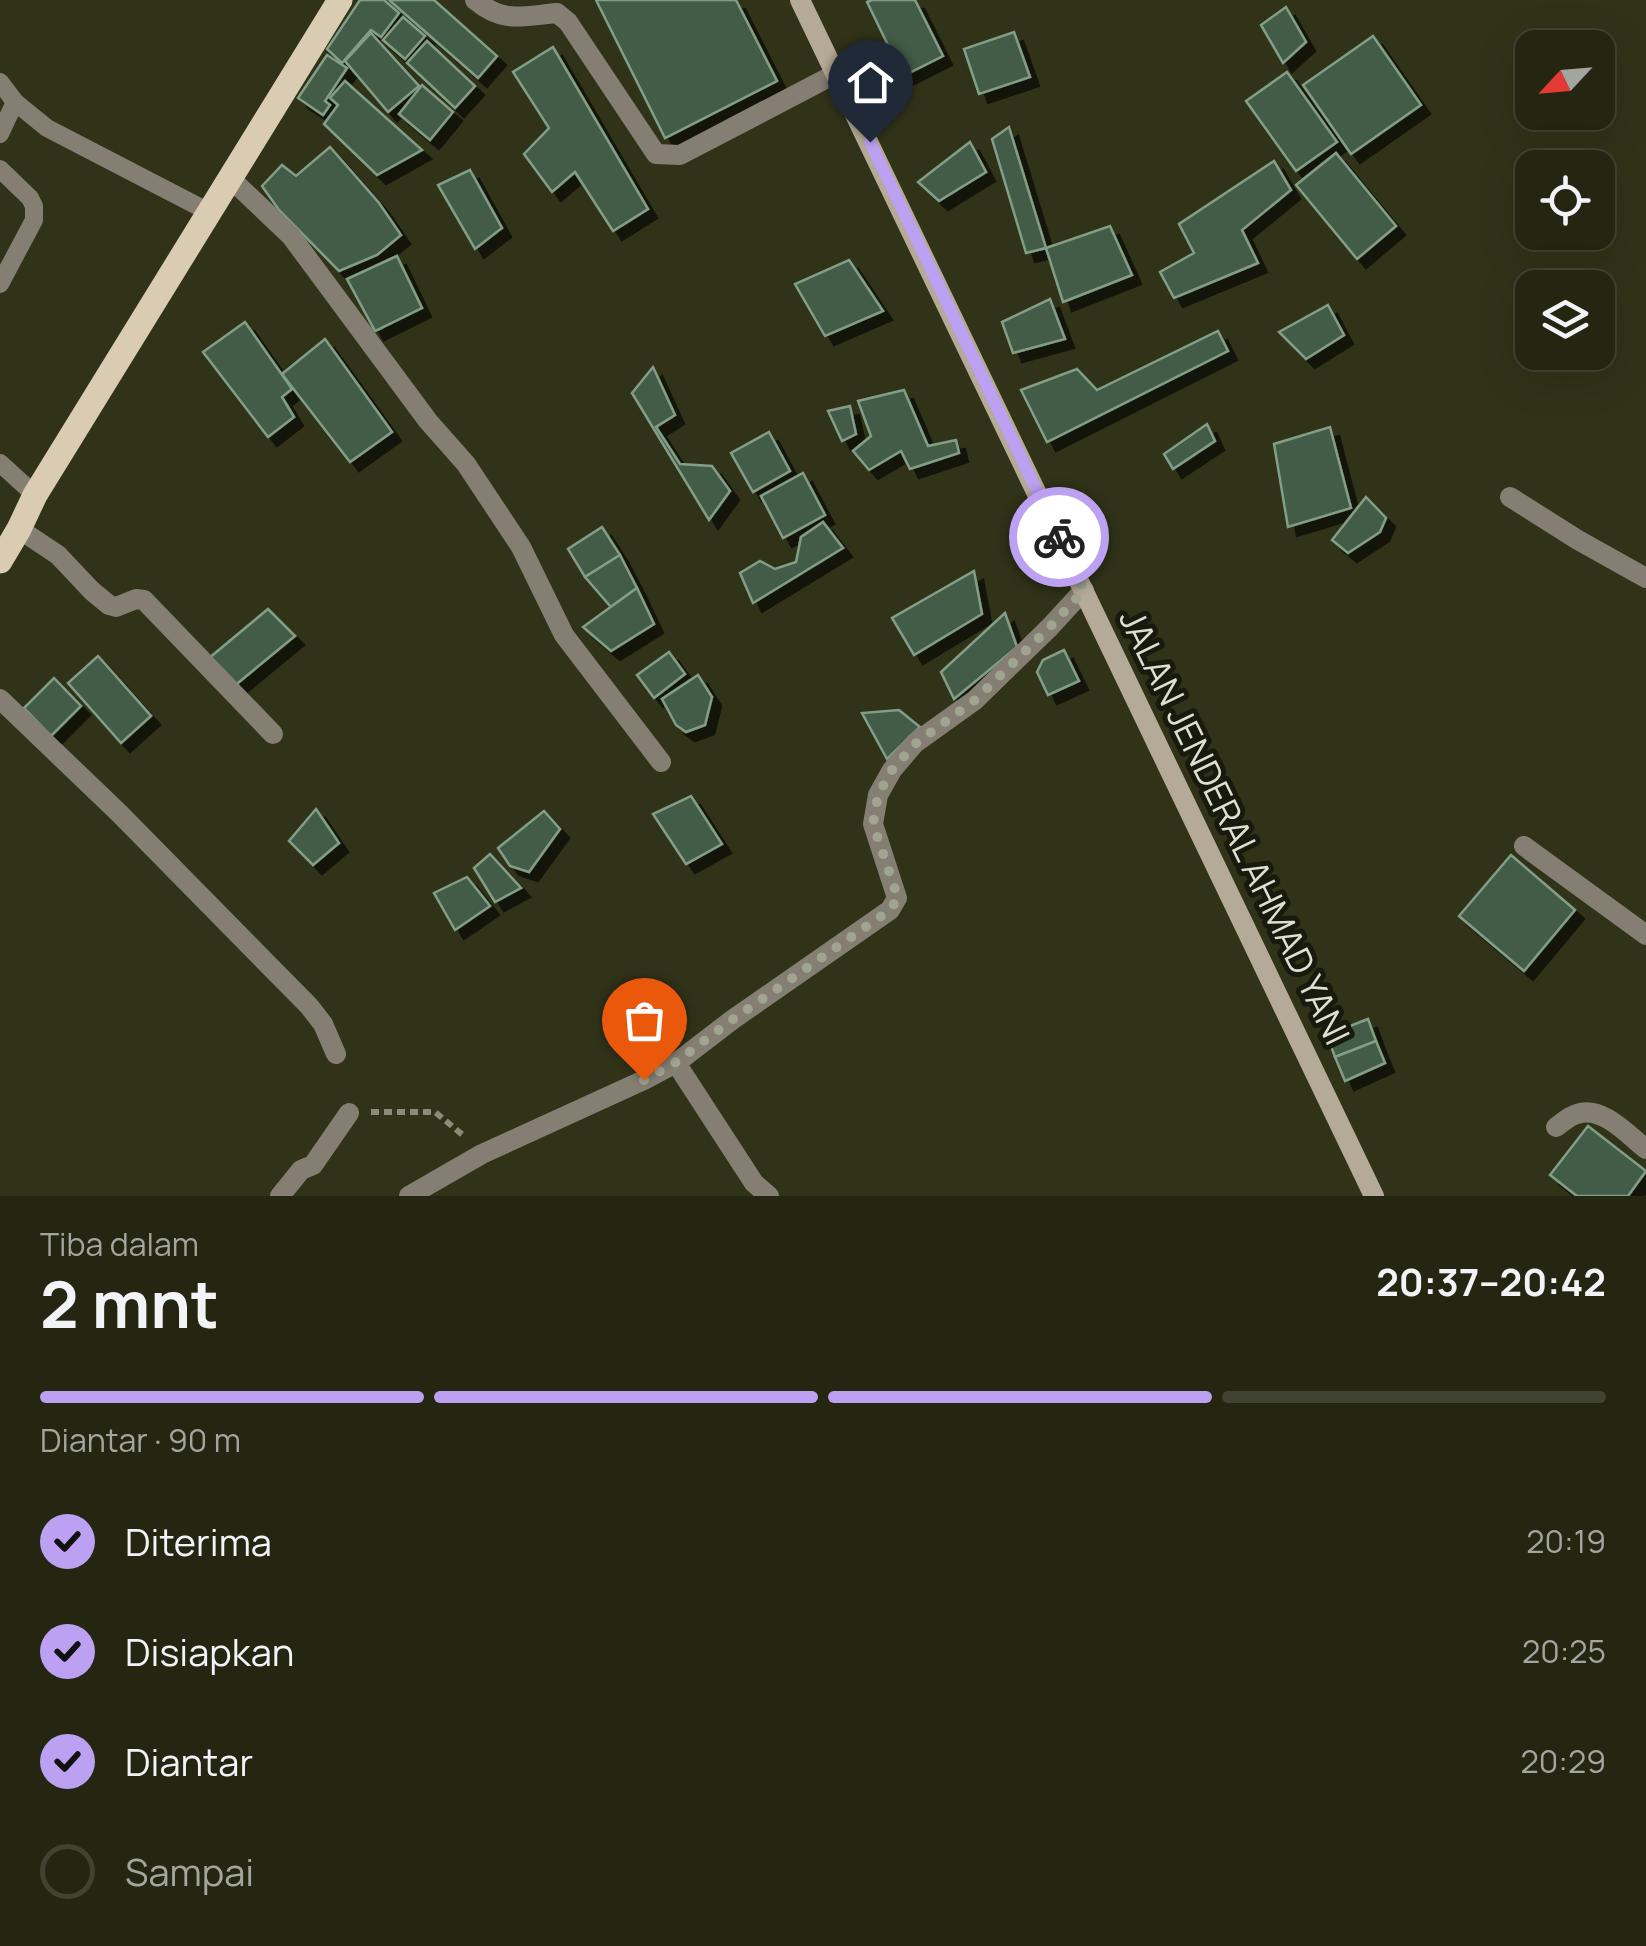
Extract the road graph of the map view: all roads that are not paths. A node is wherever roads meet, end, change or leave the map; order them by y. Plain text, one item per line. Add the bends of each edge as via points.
1 (340, 0) edge
2 (475, 0) edge
3 (800, 0) edge
4 (837, 73) junction
5 (0, 82) edge
6 (15, 102) junction
7 (0, 134) edge
8 (0, 169) edge
9 (231, 180) junction
10 (211, 213) junction
11 (0, 284) edge
12 (0, 463) edge
13 (35, 494) junction
14 (1510, 497) dead end
15 (19, 529) junction
16 (0, 561) edge
17 (1646, 578) edge
18 (1084, 590) junction
19 (0, 698) edge
20 (273, 734) dead end
21 (661, 762) dead end
22 (1524, 846) dead end
23 (1646, 934) edge
24 (336, 1054) dead end
25 (676, 1062) junction
26 (349, 1113) road end
27 (1556, 1127) dead end
28 (1646, 1149) edge
29 (438, 1189) edge
30 (280, 1196) edge
31 (408, 1196) edge
32 (769, 1196) edge
33 (1374, 1196) edge

1 - 9 main road
2 - 4 street via 500,17 556,13 568,22 656,154 680,155
3 - 4 main road, JALAN JENDERAL AHMAD YANI
4 - 18 main road, JALAN JENDERAL AHMAD YANI
5 - 6 lane
6 - 7 lane
6 - 10 lane via 47,128
8 - 11 lane via 30,198 34,220
9 - 10 main road
9 - 21 street via 291,236 466,464 521,547 564,635
10 - 13 main road
12 - 13 lane
13 - 15 main road
14 - 17 street
15 - 16 main road
15 - 20 street via 58,555 110,605 144,600
18 - 25 street via 975,700 915,744 892,770 873,824 898,898 890,910
18 - 33 main road, JALAN JENDERAL AHMAD YANI
19 - 24 street via 309,1006
22 - 23 street
25 - 29 street via 482,1154
25 - 32 street via 754,1184
26 - 30 street
27 - 28 street via 1590,1112
29 - 31 street

